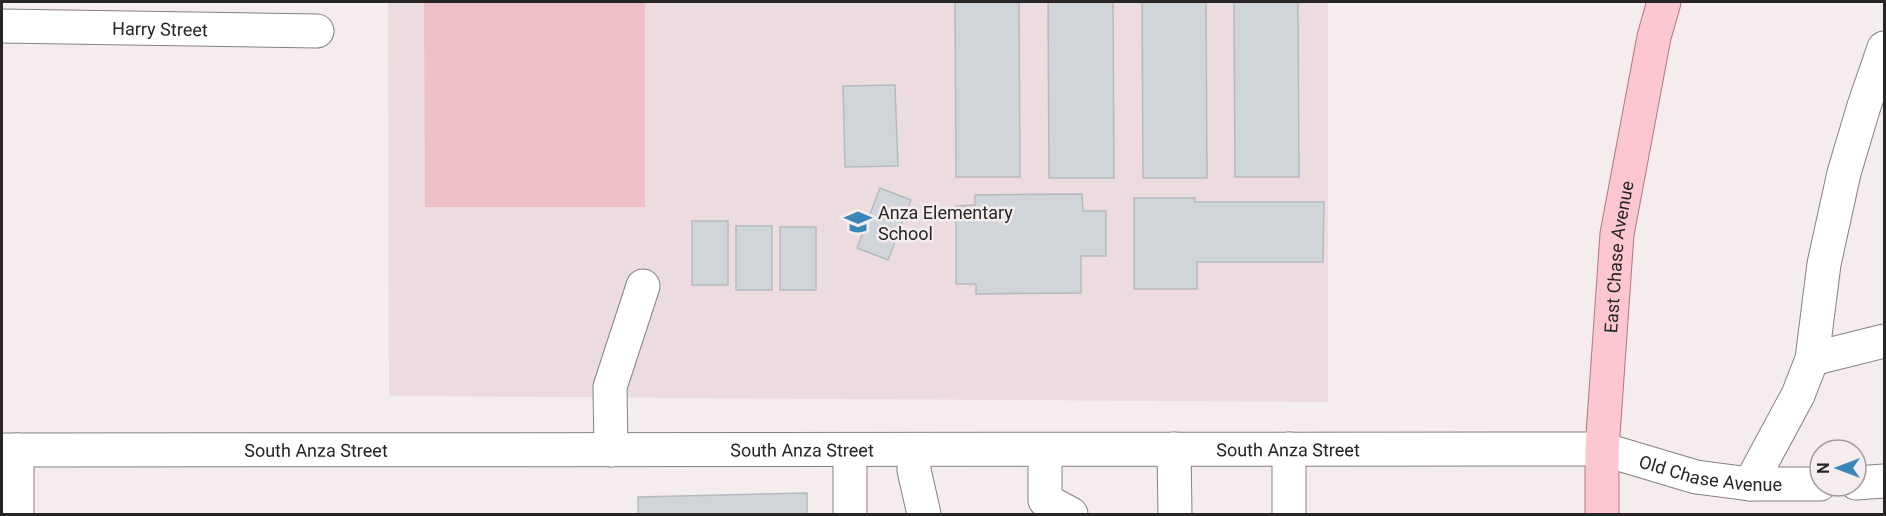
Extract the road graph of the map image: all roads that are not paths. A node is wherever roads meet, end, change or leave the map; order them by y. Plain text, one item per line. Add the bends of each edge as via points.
1 (1664, 2) edge
2 (2, 26) edge
3 (317, 31) dead end
4 (1884, 48) edge
5 (643, 286) dead end
6 (1884, 341) edge
7 (1812, 359) junction
8 (1174, 449) junction
9 (1289, 449) junction
10 (1602, 449) junction
11 (9, 450) edge
12 (611, 450) junction
13 (850, 450) junction
14 (914, 450) junction
15 (1045, 450) junction
16 (1884, 481) edge
17 (1868, 482) edge
18 (1750, 484) junction
19 (1808, 484) edge
20 (17, 514) edge
21 (850, 514) edge
22 (924, 514) edge
23 (1071, 514) edge
24 (1175, 514) edge
25 (1289, 514) edge
26 (1602, 514) edge

1 - 10 main road, East Chase Avenue via 1617,234
2 - 3 street, Harry Street
4 - 7 street via 1844,173 1824,264
5 - 12 street via 610,387
6 - 7 street
7 - 18 street via 1798,395
8 - 9 street, South Anza Street
8 - 15 street, South Anza Street
8 - 24 street
9 - 10 street, South Anza Street
9 - 25 street
10 - 18 street, Old Chase Avenue via 1696,477
10 - 26 main road, East Chase Avenue
11 - 12 street, South Anza Street
11 - 20 street
12 - 13 street, South Anza Street
13 - 14 street, South Anza Street
13 - 21 street
14 - 15 street, South Anza Street
14 - 22 street via 914,470
15 - 23 street via 1045,500
16 - 17 street
18 - 19 street, Old Chase Avenue

